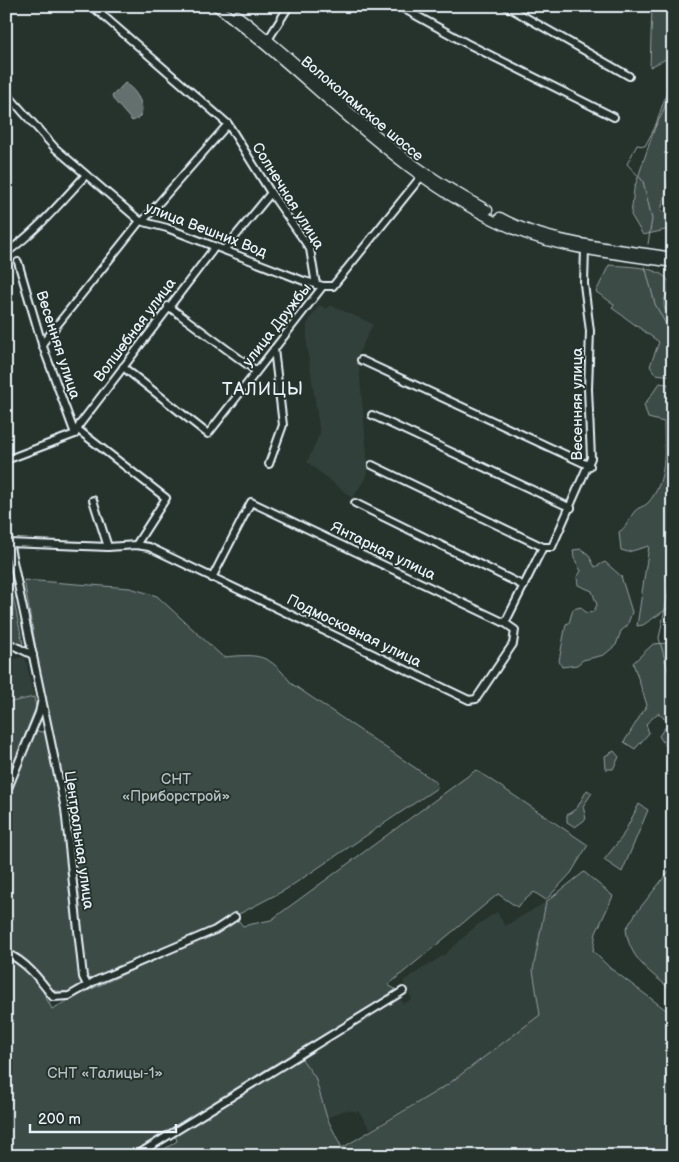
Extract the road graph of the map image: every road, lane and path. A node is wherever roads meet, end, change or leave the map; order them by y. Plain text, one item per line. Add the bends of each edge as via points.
1 (92, 6) edge
2 (216, 6) edge
3 (225, 6) edge
4 (289, 6) edge
5 (399, 6) edge
6 (506, 6) edge
7 (267, 42) junction
8 (628, 76) dead end
9 (6, 93) edge
10 (614, 117) dead end
11 (228, 124) junction
12 (423, 174) junction
13 (85, 176) junction
14 (271, 193) junction
15 (141, 221) junction
16 (215, 247) junction
17 (585, 248) junction
18 (224, 250) junction
19 (6, 253) edge
20 (673, 257) edge
21 (18, 262) dead end
22 (673, 262) edge
23 (319, 286) junction
24 (168, 306) junction
25 (42, 344) junction
26 (274, 349) junction
27 (361, 360) dead end
28 (123, 367) junction
29 (256, 371) junction
30 (372, 415) dead end
31 (76, 432) junction
32 (6, 460) edge
33 (269, 464) dead end
34 (372, 465) dead end
35 (590, 466) junction
36 (93, 500) dead end
37 (355, 503) dead end
38 (571, 508) junction
39 (6, 528) edge
40 (9, 543) junction
41 (136, 545) junction
42 (108, 547) junction
43 (542, 547) junction
44 (212, 578) junction
45 (524, 586) junction
46 (505, 623) junction
47 (6, 642) edge
48 (33, 655) junction
49 (42, 699) junction
50 (6, 793) edge
51 (235, 917) dead end
52 (6, 953) edge
53 (88, 985) junction
54 (403, 991) dead end
55 (134, 1156) edge

1 - 11 street, Солнечная улица
2 - 7 main road, Волоколамское шоссе
3 - 7 main road, Волоколамское шоссе
4 - 7 street
5 - 10 street
6 - 8 street
7 - 12 main road, Волоколамское шоссе
9 - 13 street, улица Вешних Вод
11 - 14 street, Солнечная улица
11 - 15 street
12 - 17 main road, Волоколамское шоссе via 468,205 517,231
12 - 20 main road, Волоколамское шоссе via 519,226 586,243
12 - 23 street, улица Дружбы via 333,286
13 - 15 street, улица Вешних Вод
13 - 19 street via 36,228
14 - 18 street
14 - 23 street, Солнечная улица via 310,250
15 - 16 street, улица Вешних Вод
15 - 25 street
16 - 18 street, улица Вешних Вод
16 - 24 street, Волшебная улица
17 - 22 main road, Волоколамское шоссе
17 - 35 street, Весенняя улица via 584,284 590,331
18 - 23 street, улица Вешних Вод
21 - 25 street, Весенняя улица
23 - 26 street, улица Дружбы
24 - 28 street, Волшебная улица
24 - 29 street
25 - 31 street, Весенняя улица
26 - 29 street, улица Дружбы
26 - 33 street via 283,425
27 - 35 street
28 - 29 street, улица Дружбы via 208,434
28 - 31 street, Волшебная улица
30 - 38 street
31 - 32 street
31 - 41 street via 166,498
34 - 43 street
35 - 38 street, Весенняя улица
36 - 42 street
37 - 45 street
38 - 43 street, Весенняя улица via 554,544
39 - 40 street, Центральная улица
40 - 42 street
40 - 48 street, Центральная улица
41 - 42 street
41 - 44 street, Подмосковная улица via 149,547
43 - 45 street, Весенняя улица
44 - 46 street, Янтарная улица via 251,502
44 - 46 street, Подмосковная улица via 473,701 513,644 515,630
45 - 46 street, Весенняя улица
47 - 48 street
48 - 49 street, Центральная улица
49 - 50 street
49 - 53 street, Центральная улица via 65,809 83,977
51 - 53 street via 186,944
52 - 53 street via 19,960 53,996 69,996
54 - 55 street

